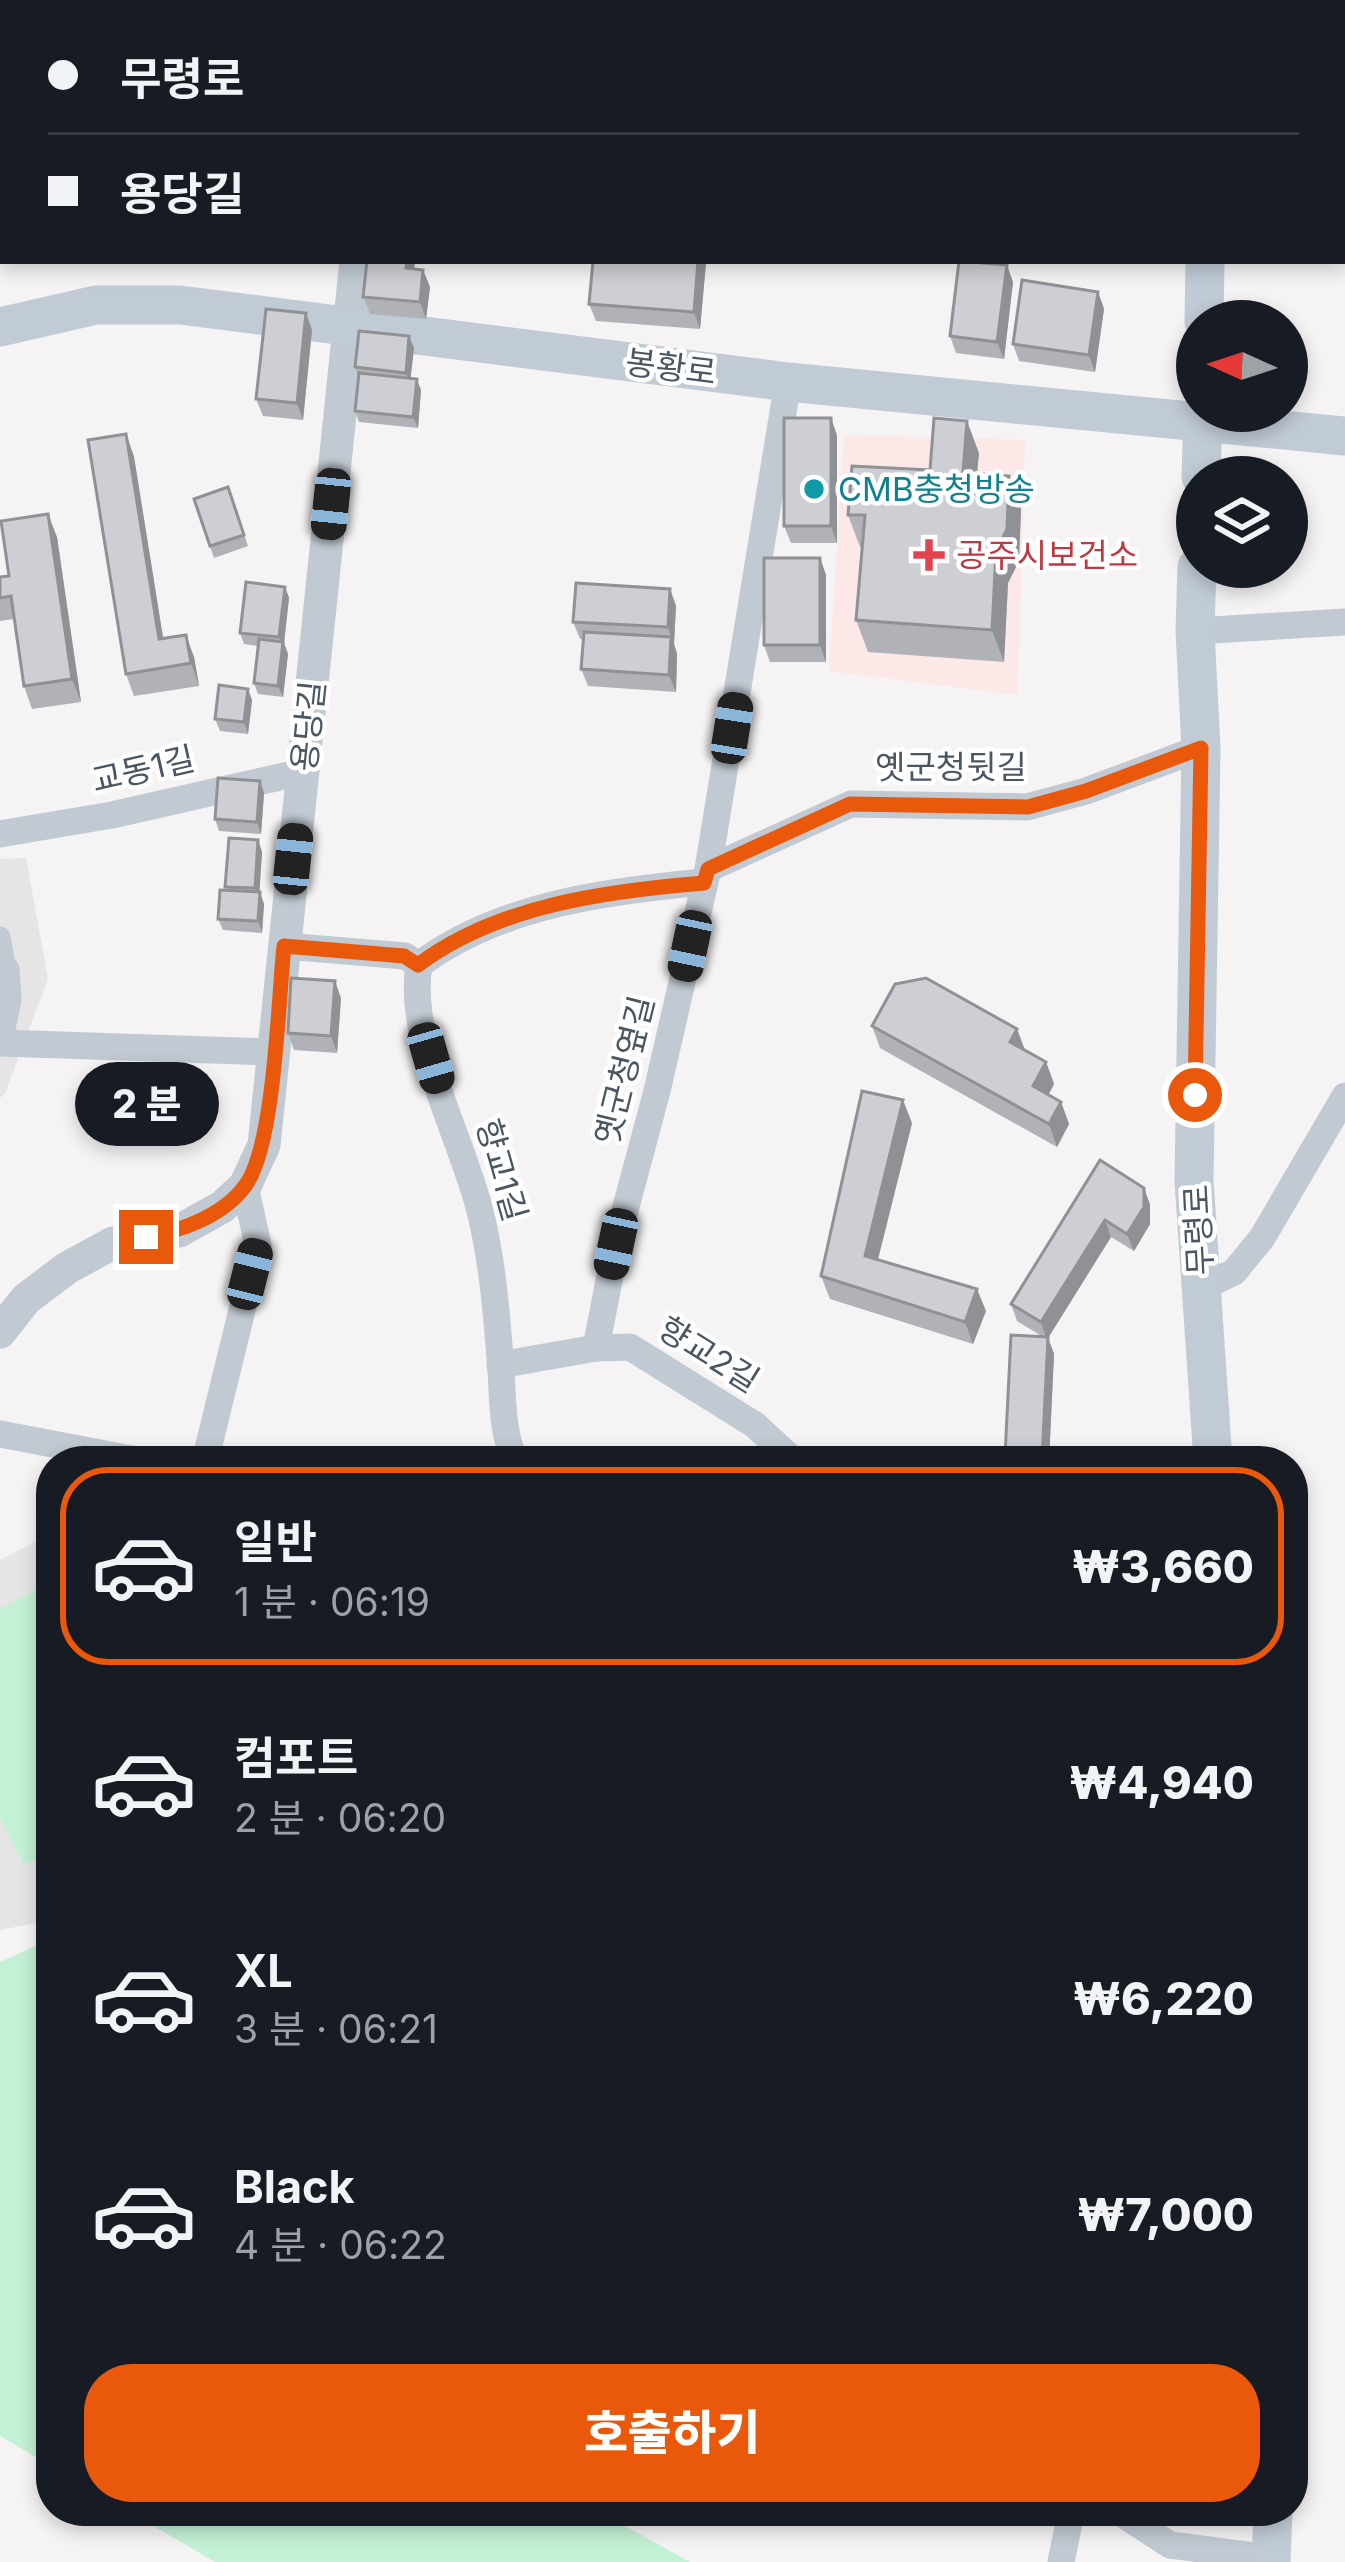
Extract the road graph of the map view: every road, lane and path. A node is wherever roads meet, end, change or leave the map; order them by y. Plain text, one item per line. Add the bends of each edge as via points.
1 (356, 264) edge
2 (1205, 264) edge
3 (1204, 300) edge
4 (350, 326) junction
5 (0, 327) edge
6 (788, 382) junction
7 (1176, 414) edge
8 (1308, 431) edge
9 (1345, 436) edge
10 (1196, 588) edge
11 (1345, 622) edge
12 (1195, 631) junction
13 (1201, 748) junction
14 (302, 772) junction
15 (0, 834) edge
16 (706, 876) junction
17 (0, 937) edge
18 (284, 946) junction
19 (418, 965) junction
20 (6, 970) joint
21 (0, 1040) edge
22 (273, 1052) junction
23 (1345, 1096) edge
24 (245, 1186) junction
25 (1201, 1288) junction
26 (0, 1332) edge
27 (596, 1348) junction
28 (500, 1365) junction
29 (0, 1434) edge
30 (63, 1446) edge
31 (209, 1446) edge
32 (508, 1446) edge
33 (777, 1446) edge
34 (1212, 1446) edge
35 (1068, 2526) edge
36 (1141, 2526) edge
37 (1272, 2526) edge
38 (1271, 2560) edge
39 (1061, 2562) edge

1 - 4 street, 용당길
2 - 3 main road
4 - 5 main road, 봉황로 via 180,305 96,305
4 - 6 main road, 봉황로
4 - 14 street, 용당길
6 - 7 main road, 봉황로
6 - 16 street, 옛군청옆길
8 - 9 main road, 봉황로
10 - 12 main road, 무령로
11 - 12 street
12 - 13 main road, 무령로
13 - 16 street, 옛군청뒷길 via 1028,807 850,804
13 - 25 main road, 무령로 via 1194,1181
14 - 15 street, 교동1길
14 - 18 street, 용당길
16 - 19 street, 옛군청뒷길 via 526,912
16 - 27 street, 옛군청옆길
17 - 20 street
18 - 19 street via 404,956
18 - 22 street, 용당길
19 - 28 street, 향교1길 via 423,1032 481,1215
20 - 21 street
21 - 22 street
22 - 24 street, 용당길 via 264,1145
23 - 25 street via 1262,1238 1234,1272
24 - 26 street via 179,1231 113,1243 67,1268
24 - 31 street via 258,1245
25 - 34 main road, 무령로
27 - 28 street, 향교2길
27 - 33 street, 향교2길 via 630,1347
28 - 32 street, 향교1길
29 - 30 street
35 - 39 street
36 - 38 street via 1170,2545
37 - 38 main road

